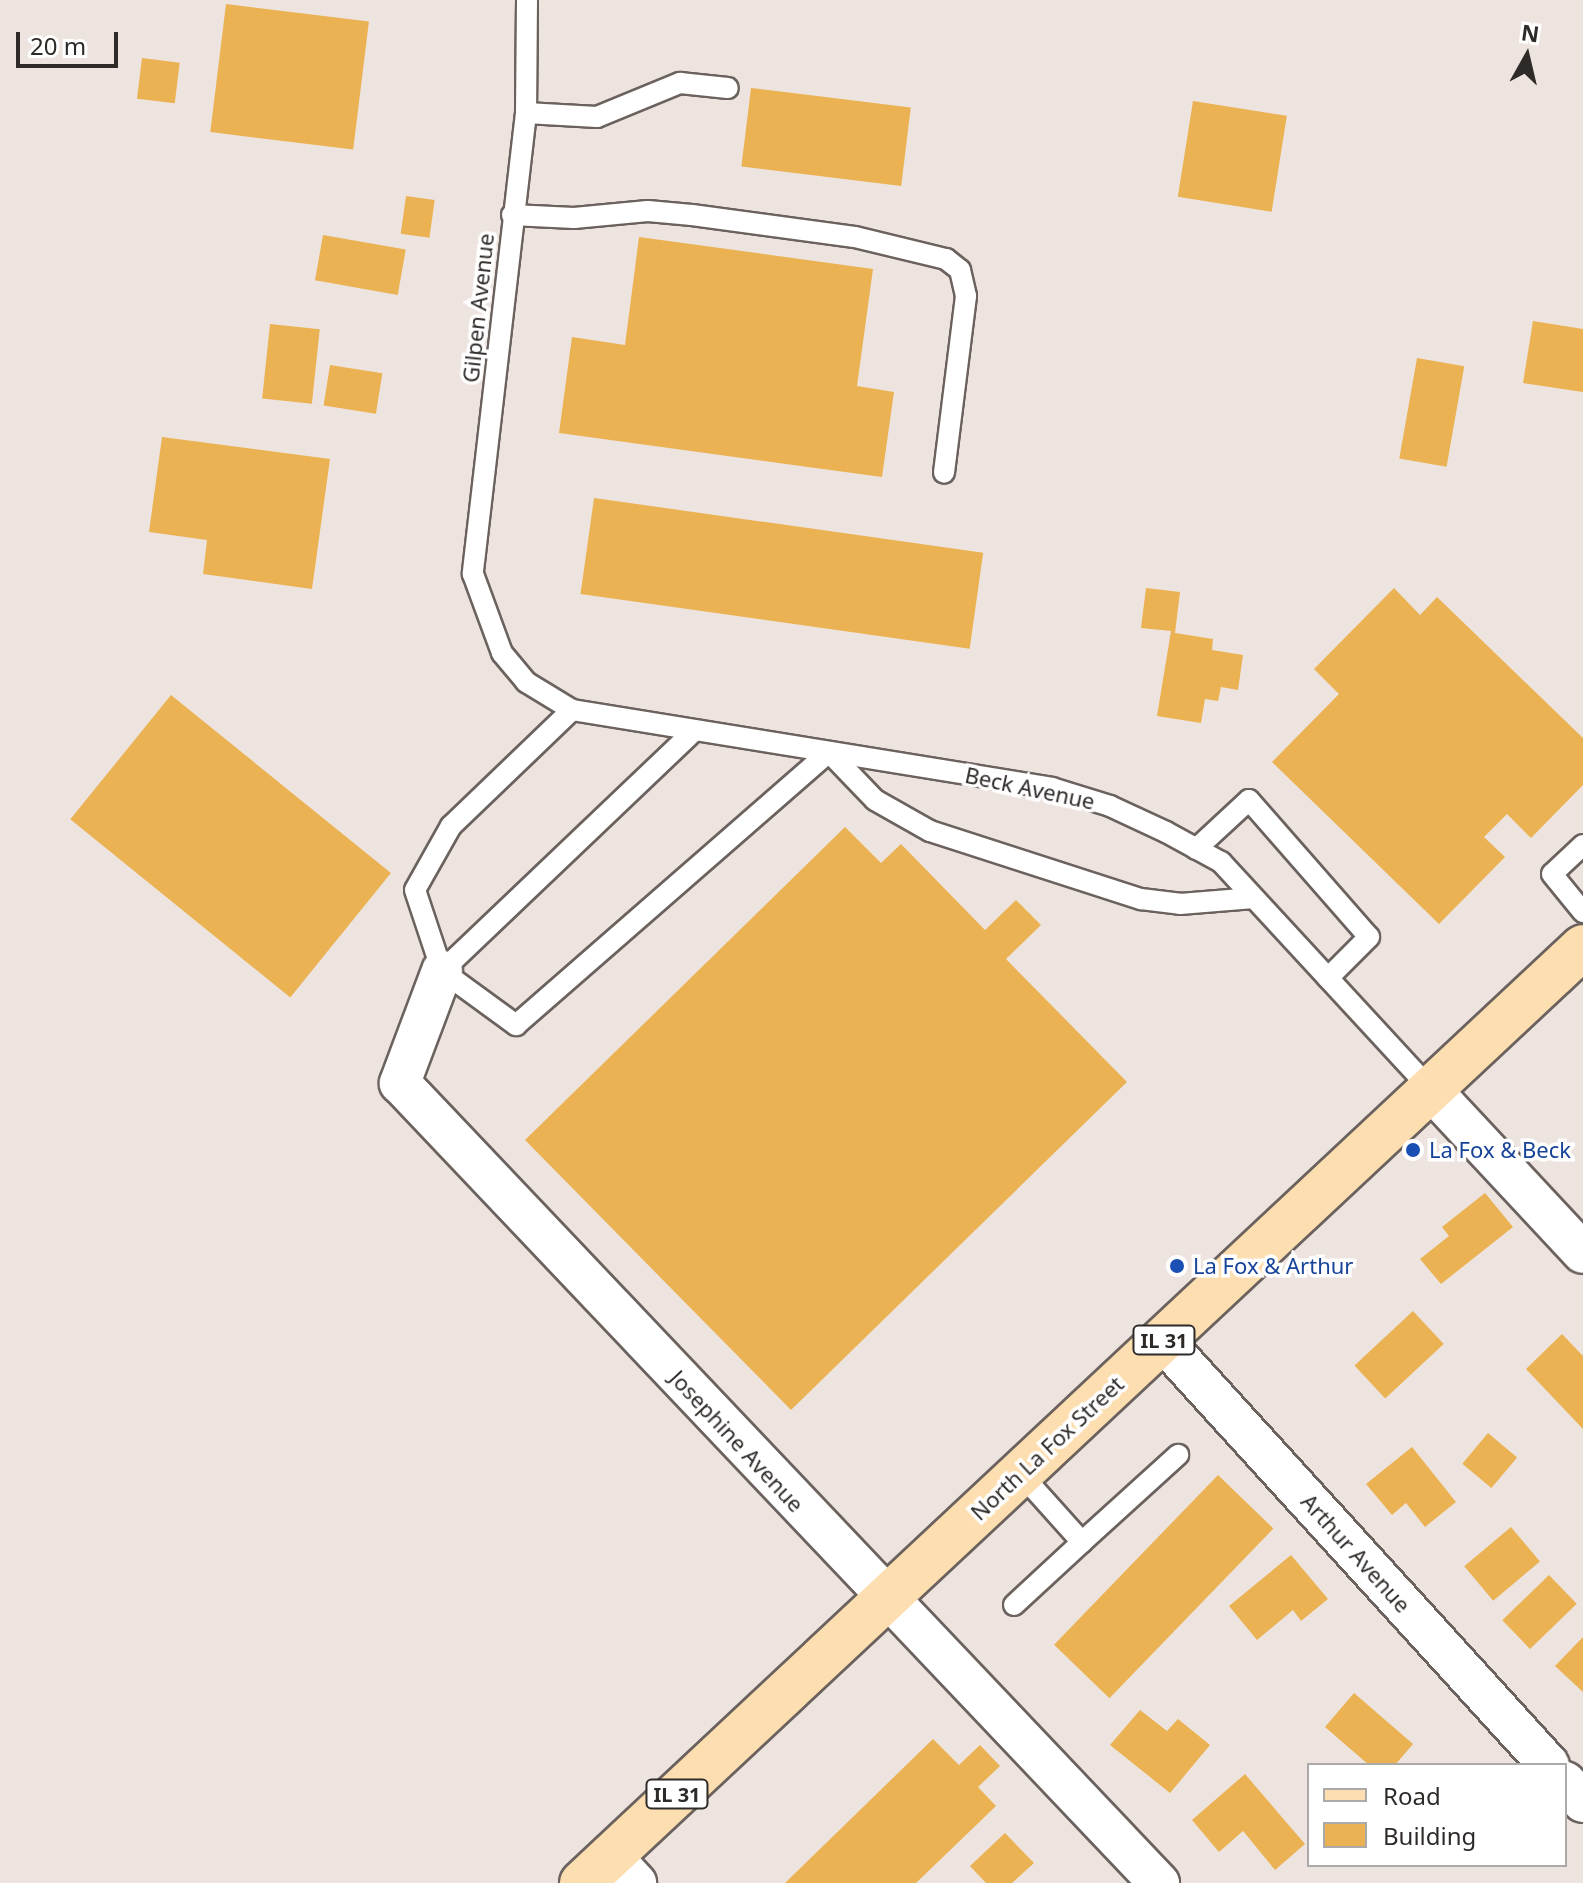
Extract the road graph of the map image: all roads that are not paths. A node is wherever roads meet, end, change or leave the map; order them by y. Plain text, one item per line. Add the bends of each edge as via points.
1 (527, 0) edge
2 (728, 88) dead end
3 (526, 113) junction
4 (512, 215) junction
5 (944, 473) dead end
6 (486, 619) joint
7 (572, 710) junction
8 (695, 730) junction
9 (829, 752) junction
10 (1583, 845) edge
11 (1196, 849) junction
12 (1254, 898) junction
13 (1583, 912) edge
14 (1583, 947) edge
15 (442, 971) junction
16 (1328, 978) junction
17 (1432, 1091) junction
18 (1583, 1253) edge
19 (1163, 1341) junction
20 (1178, 1455) dead end
21 (1020, 1473) junction
22 (1082, 1542) junction
23 (884, 1599) junction
24 (1014, 1605) dead end
25 (1547, 1763) edge
26 (1567, 1784) edge
27 (1583, 1802) edge
28 (609, 1874) edge
29 (1159, 1883) edge

1 - 3 lane, Gilpen Avenue
2 - 3 lane via 680,83 597,117
3 - 4 lane, Gilpen Avenue
4 - 5 lane via 692,215 855,237 946,259 960,270 966,296
4 - 6 lane, Gilpen Avenue via 473,574
6 - 7 lane, Beck Avenue via 502,653 526,682
7 - 8 lane, Beck Avenue
7 - 15 lane via 451,826 415,890
8 - 9 lane, Beck Avenue
8 - 15 lane
9 - 11 lane, Beck Avenue via 1052,788 1110,806
9 - 12 lane via 875,800 930,831 1141,899 1180,904
9 - 15 lane via 516,1025
10 - 13 lane via 1552,874
11 - 12 lane, Beck Avenue via 1221,862
11 - 16 lane via 1249,800 1369,937
12 - 16 lane, Beck Avenue
14 - 17 main road, North La Fox Street / IL 31
15 - 23 street, Josephine Avenue via 400,1083
16 - 17 lane, Beck Avenue
17 - 18 street, Beck Avenue
17 - 19 main road, North La Fox Street / IL 31
19 - 21 main road, North La Fox Street / IL 31
19 - 25 street, Arthur Avenue
20 - 22 lane
21 - 22 lane
21 - 23 main road, North La Fox Street / IL 31
22 - 24 lane
23 - 28 main road, North La Fox Street / IL 31
23 - 29 street, Josephine Avenue
26 - 27 street

